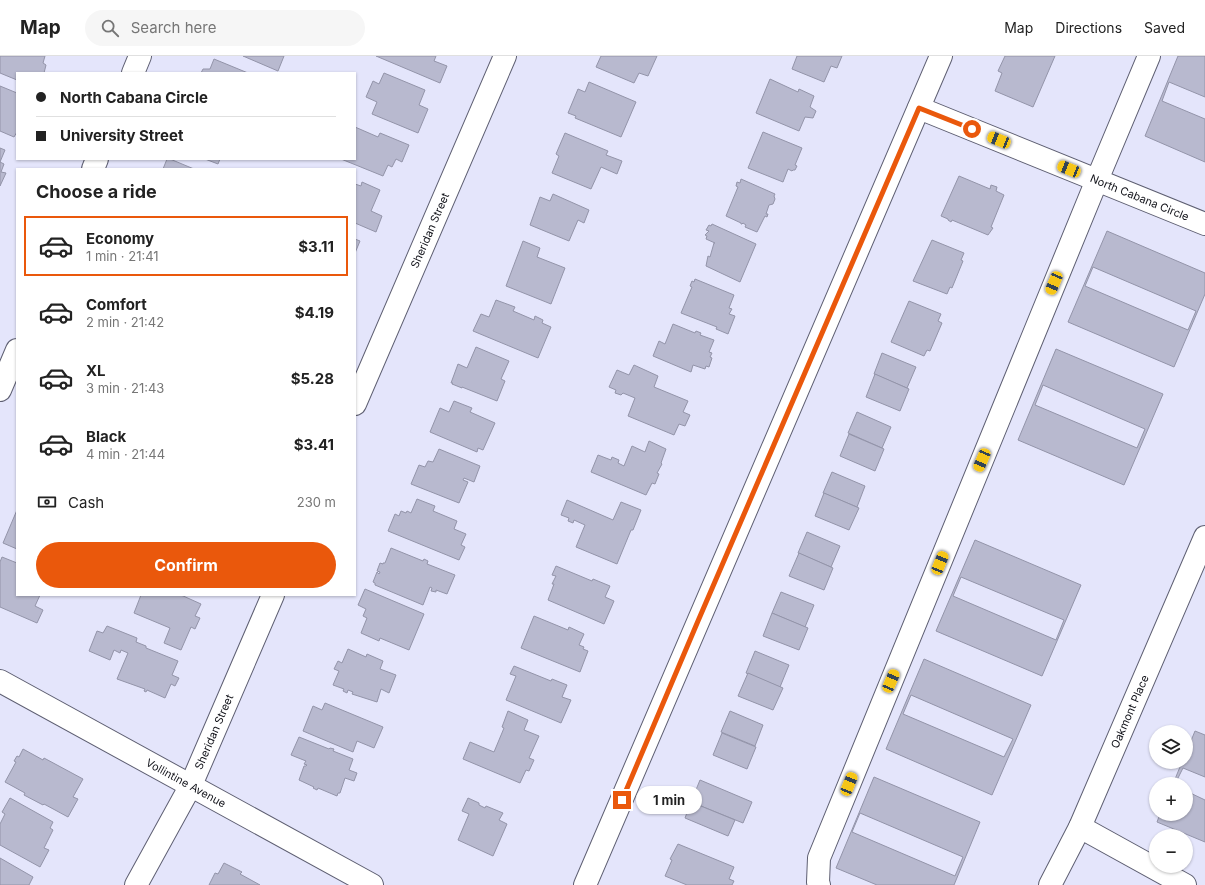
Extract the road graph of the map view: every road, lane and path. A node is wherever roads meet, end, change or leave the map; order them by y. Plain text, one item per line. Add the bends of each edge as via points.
1 (140, 56) edge
2 (505, 56) edge
3 (941, 56) edge
4 (1149, 56) edge
5 (133, 72) edge
6 (919, 108) junction
7 (1097, 180) junction
8 (1205, 224) edge
9 (16, 352) edge
10 (0, 390) edge
11 (356, 402) edge
12 (1205, 537) edge
13 (273, 596) edge
14 (0, 681) edge
15 (191, 785) junction
16 (1080, 826) junction
17 (136, 885) edge
18 (372, 885) edge
19 (585, 885) edge
20 (820, 885) edge
21 (1050, 885) edge
22 (1186, 885) edge

1 - 5 street
2 - 11 street, Sheridan Street
3 - 6 street
4 - 7 street
6 - 7 street, North Cabana Circle
6 - 19 street
7 - 8 street, North Cabana Circle
7 - 20 street via 818,858
9 - 10 street
12 - 16 street, Oakmont Place
13 - 15 street, Sheridan Street
14 - 15 street, Vollintine Avenue
15 - 17 street, Sheridan Street
15 - 18 street, Vollintine Avenue
16 - 21 street, Oakmont Place
16 - 22 street

